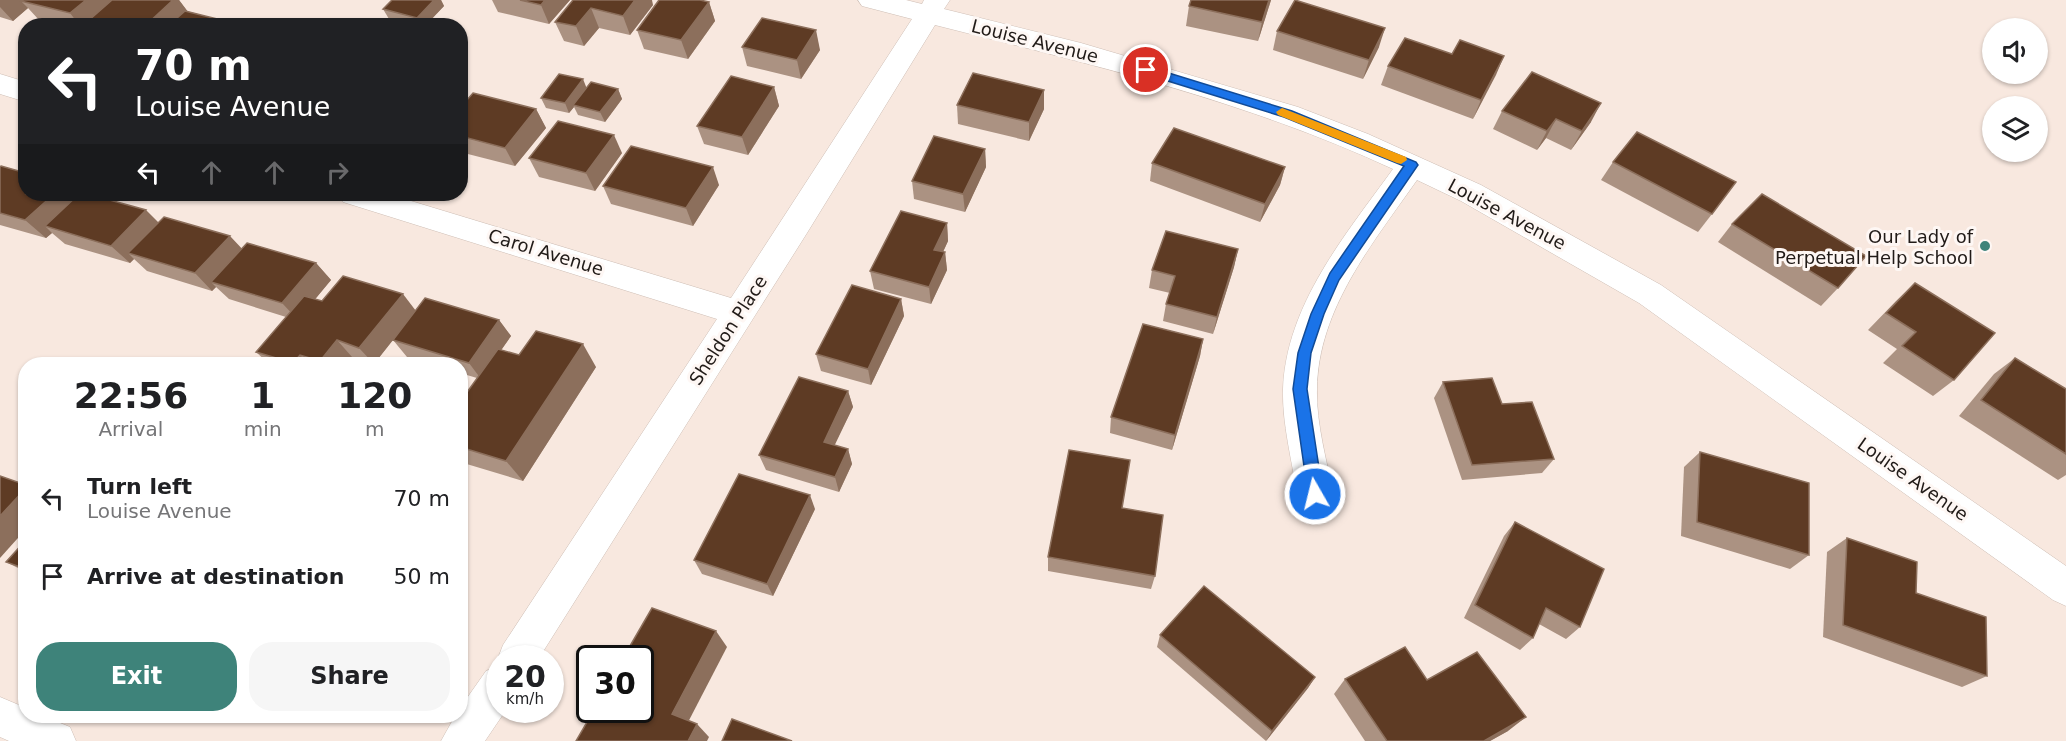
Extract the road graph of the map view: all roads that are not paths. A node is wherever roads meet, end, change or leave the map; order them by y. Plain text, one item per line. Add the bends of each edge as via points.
1 (871, 0) edge
2 (933, 7) edge
3 (0, 84) edge
4 (18, 90) edge
5 (1412, 165) junction
6 (376, 201) edge
7 (738, 313) junction
8 (1315, 494) dead end
9 (2066, 588) edge
10 (525, 645) edge
11 (486, 705) edge
12 (0, 717) edge
13 (56, 741) edge
14 (461, 741) edge

1 - 2 street, Louise Avenue
2 - 5 street, Louise Avenue via 1288,114
2 - 7 street, Sheldon Place
3 - 4 street
5 - 8 street via 1334,277 1305,353 1300,389
5 - 9 street, Louise Avenue via 1471,193 1650,294
6 - 7 street, Carol Avenue
7 - 10 street, Sheldon Place
11 - 14 street
12 - 13 street

